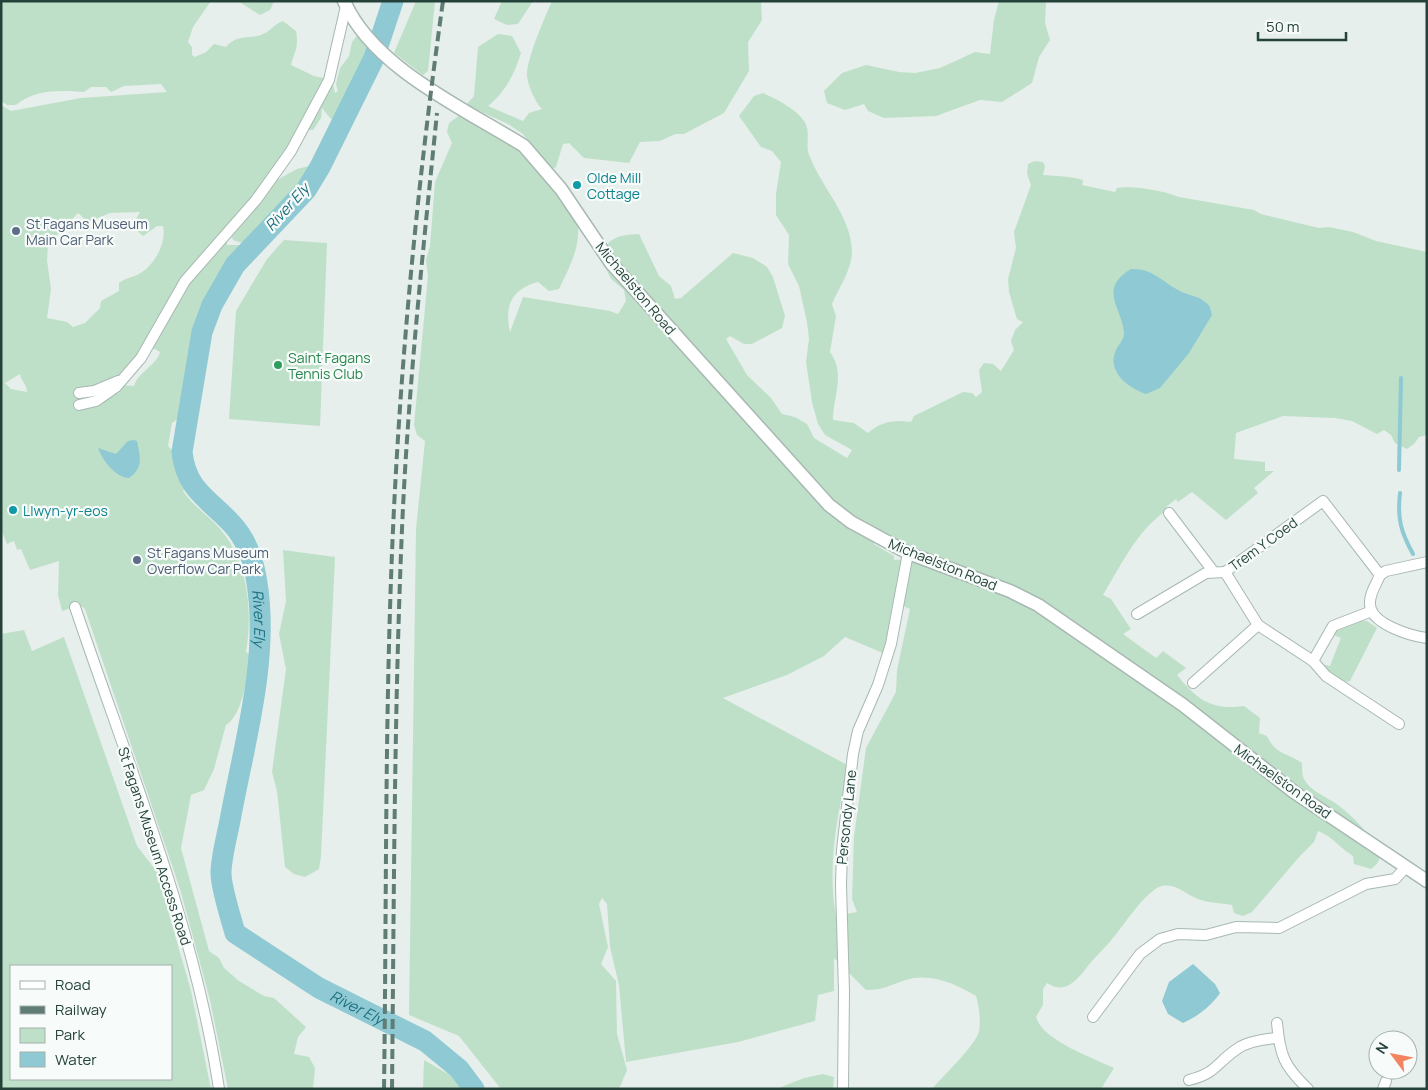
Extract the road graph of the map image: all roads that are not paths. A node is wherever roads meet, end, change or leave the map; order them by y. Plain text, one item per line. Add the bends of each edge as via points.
1 (345, 4) edge
2 (119, 381) junction
3 (79, 393) dead end
4 (79, 405) dead end
5 (1169, 513) dead end
6 (908, 553) junction
7 (1427, 562) edge
8 (1213, 571) junction
9 (1225, 572) junction
10 (1380, 574) junction
11 (75, 607) dead end
12 (1372, 611) junction
13 (1136, 614) dead end
14 (1258, 625) junction
15 (1427, 638) edge
16 (1313, 661) junction
17 (1193, 682) dead end
18 (1400, 724) dead end
19 (1406, 867) junction
20 (1427, 881) edge
21 (1093, 1017) dead end
22 (1277, 1023) dead end
23 (1278, 1038) junction
24 (1189, 1080) dead end
25 (219, 1089) edge
26 (843, 1089) edge
27 (1308, 1089) edge

1 - 2 street via 329,80 304,129 256,200 185,281 148,348
1 - 6 street, Michaelston Road via 363,31 390,60 416,80 524,146 561,188 611,263 810,486 846,518
2 - 3 street
2 - 4 street via 101,398
5 - 8 street
6 - 19 street, Michaelston Road via 1010,591 1038,605 1183,705 1294,792
6 - 26 street, Persondy Lane via 891,644 858,731 853,754 841,876
7 - 10 street
8 - 9 street
8 - 13 street
9 - 10 street, Trem Y Coed via 1323,501
9 - 14 street, Trem Y Coed
10 - 12 street via 1370,604
11 - 25 street, St Fagans Museum Access Road via 169,882 198,989
12 - 15 street via 1392,627
12 - 16 street via 1333,626
14 - 16 street, Trem Y Coed
14 - 17 street
16 - 18 street, Trem Y Coed via 1326,676
19 - 20 street, Michaelston Road
19 - 21 street via 1395,880 1366,884 1279,928 1236,927 1206,935 1178,934 1160,939 1140,954
22 - 23 street
23 - 24 street via 1246,1044 1207,1075
23 - 27 street via 1284,1062

